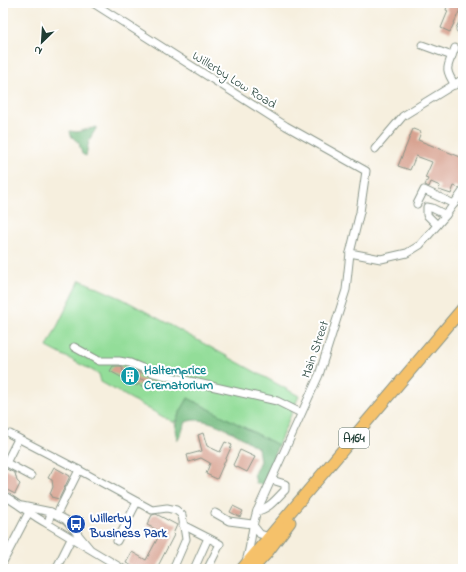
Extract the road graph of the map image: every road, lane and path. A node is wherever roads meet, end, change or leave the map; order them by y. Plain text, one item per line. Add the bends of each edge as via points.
1 (93, 3) edge
2 (422, 45) dead end
3 (455, 48) dead end
4 (452, 56) junction
5 (463, 79) edge
6 (455, 85) junction
7 (375, 149) dead end
8 (366, 171) joint
9 (463, 191) edge
10 (437, 197) junction
11 (417, 204) dead end
12 (454, 204) junction
13 (432, 208) junction
14 (446, 214) junction
15 (437, 225) junction
16 (350, 253) junction
17 (463, 308) edge
18 (463, 317) edge
19 (74, 347) dead end
20 (301, 413) junction
21 (10, 434) dead end
22 (18, 439) junction
23 (4, 462) edge
24 (79, 470) junction
25 (31, 476) dead end
26 (272, 480) junction
27 (3, 495) edge
28 (138, 502) junction
29 (22, 506) junction
30 (257, 510) junction
31 (29, 512) junction
32 (215, 512) dead end
33 (54, 513) junction
34 (48, 524) junction
35 (252, 524) junction
36 (183, 525) junction
37 (269, 537) junction
38 (208, 538) junction
39 (72, 539) junction
40 (117, 541) dead end
41 (90, 549) junction
42 (3, 562) edge
43 (209, 566) dead end
44 (119, 568) edge
45 (246, 568) edge
46 (56, 569) edge
47 (173, 569) edge
48 (194, 569) edge

1 - 8 street, Willerby Low Road via 286,126
2 - 4 street
3 - 4 street
4 - 6 street via 447,73
5 - 6 street
6 - 7 street via 403,116
8 - 16 street, Main Street
9 - 12 street
10 - 11 street via 424,190
10 - 12 street
10 - 13 street
12 - 14 street
13 - 14 street
13 - 15 street via 427,207 427,215
14 - 15 street
15 - 16 street via 420,245 407,253 381,259
16 - 20 street, Main Street via 346,290 319,375
17 - 37 highway, A164
18 - 45 highway, A164 via 291,520 266,554
19 - 20 street via 99,361 130,363 154,373 277,401
20 - 26 street, Main Street
21 - 22 street
22 - 23 street
22 - 24 street
23 - 25 street
24 - 28 street
24 - 33 street
26 - 30 street, Main Street
26 - 30 street via 285,484 285,490 272,503 262,510
27 - 29 street
28 - 36 street via 152,510 176,510 182,515
28 - 40 street
29 - 31 street
29 - 33 street
30 - 35 street, Main Street
31 - 34 street
31 - 42 street
32 - 35 street via 229,521
33 - 34 street
33 - 41 street via 66,520
34 - 39 street
35 - 37 street via 260,534
35 - 45 street, Main Street via 252,544
36 - 38 street
36 - 47 street via 186,539
37 - 45 highway, A164
38 - 43 street via 220,544
38 - 48 street
39 - 41 street
39 - 46 street
41 - 44 street

